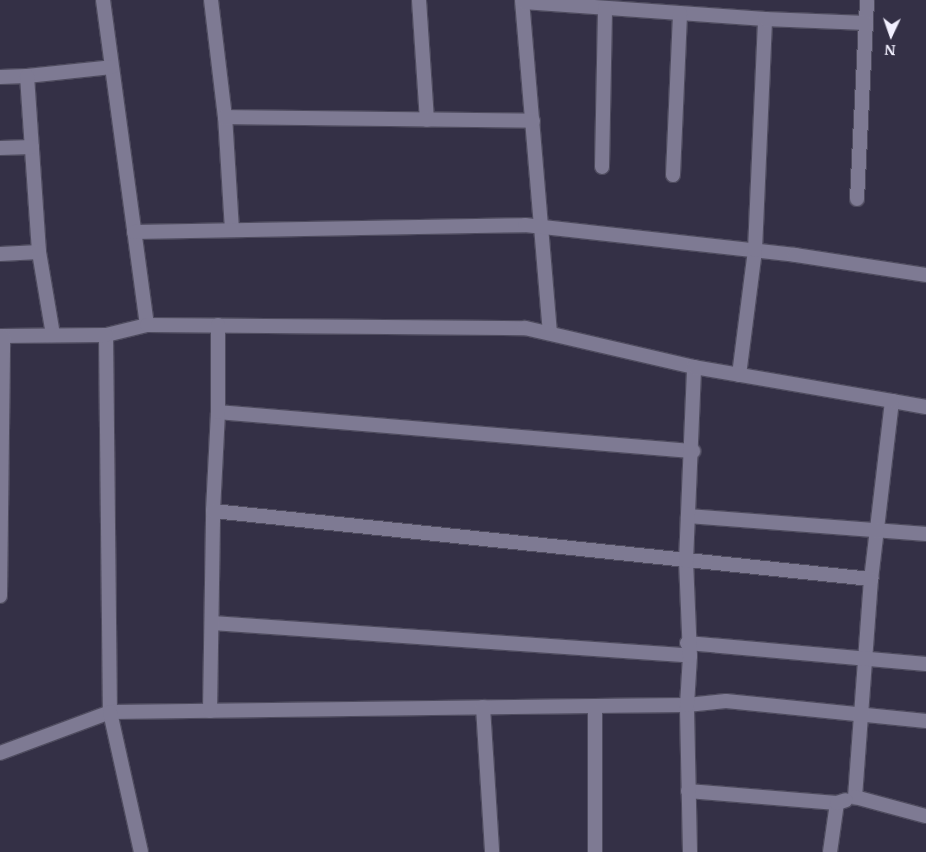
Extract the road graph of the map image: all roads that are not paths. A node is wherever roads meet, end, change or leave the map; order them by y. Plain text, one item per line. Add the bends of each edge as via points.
1 (103, 0) edge
2 (211, 0) edge
3 (419, 0) edge
4 (867, 0) edge
5 (522, 1) edge
6 (605, 8) junction
7 (680, 13) junction
8 (765, 19) junction
9 (866, 23) junction
10 (112, 67) junction
11 (27, 76) junction
12 (0, 77) edge
13 (225, 118) junction
14 (426, 120) junction
15 (533, 120) junction
16 (32, 147) junction
17 (0, 148) edge
18 (602, 166) dead end
19 (673, 175) dead end
20 (857, 199) dead end
21 (541, 226) junction
22 (232, 230) junction
23 (134, 232) junction
24 (755, 250) junction
25 (39, 252) junction
26 (0, 254) edge
27 (926, 275) edge
28 (147, 325) junction
29 (218, 325) junction
30 (550, 334) junction
31 (53, 335) junction
32 (106, 335) junction
33 (1, 336) edge
34 (694, 367) junction
35 (739, 375) junction
36 (892, 401) junction
37 (926, 407) edge
38 (218, 412) junction
39 (693, 451) junction
40 (212, 511) junction
41 (688, 516) junction
42 (877, 528) junction
43 (926, 534) edge
44 (686, 561) junction
45 (871, 579) junction
46 (0, 596) edge
47 (212, 623) junction
48 (689, 649) junction
49 (866, 658) junction
50 (926, 664) edge
51 (687, 705) junction
52 (595, 706) junction
53 (483, 707) junction
54 (210, 711) junction
55 (110, 712) junction
56 (861, 713) junction
57 (926, 721) edge
58 (0, 753) edge
59 (688, 791) junction
60 (855, 796) junction
61 (837, 802) junction
62 (926, 816) edge
63 (141, 852) edge
64 (492, 852) edge
65 (595, 852) edge
66 (690, 852) edge
67 (830, 852) edge

1 - 10 street
2 - 13 street
3 - 14 street
4 - 9 street
5 - 6 street
5 - 15 street
6 - 7 street
6 - 18 street
7 - 8 street
7 - 19 street
8 - 9 street
8 - 24 street
9 - 20 street
10 - 11 street
10 - 23 street
11 - 12 street
11 - 16 street
13 - 14 street
13 - 22 street
14 - 15 street
15 - 21 street
16 - 17 street
16 - 25 street
21 - 22 street
21 - 24 street
21 - 30 street
22 - 23 street
23 - 28 street
24 - 27 street
24 - 35 street
25 - 26 street
25 - 31 street
28 - 29 street
28 - 32 street
29 - 30 street via 525,328
29 - 38 street
30 - 34 street
31 - 32 street
31 - 33 street
32 - 55 street
33 - 46 street
34 - 35 street
34 - 39 street
35 - 36 street
36 - 37 street
36 - 42 street
38 - 39 street
38 - 40 street
39 - 41 street
40 - 44 street
40 - 47 street
41 - 42 street
41 - 44 street
42 - 43 street
42 - 45 street
44 - 45 street
44 - 48 street
45 - 49 street
47 - 48 street
47 - 54 street
48 - 49 street
48 - 51 street
49 - 50 street
49 - 56 street
51 - 52 street
51 - 56 street via 726,701
51 - 59 street
52 - 53 street
52 - 65 street
53 - 54 street
53 - 64 street
54 - 55 street
55 - 58 street
55 - 63 street
56 - 57 street
56 - 60 street
59 - 61 street
59 - 66 street
60 - 61 street
60 - 62 street
61 - 67 street

